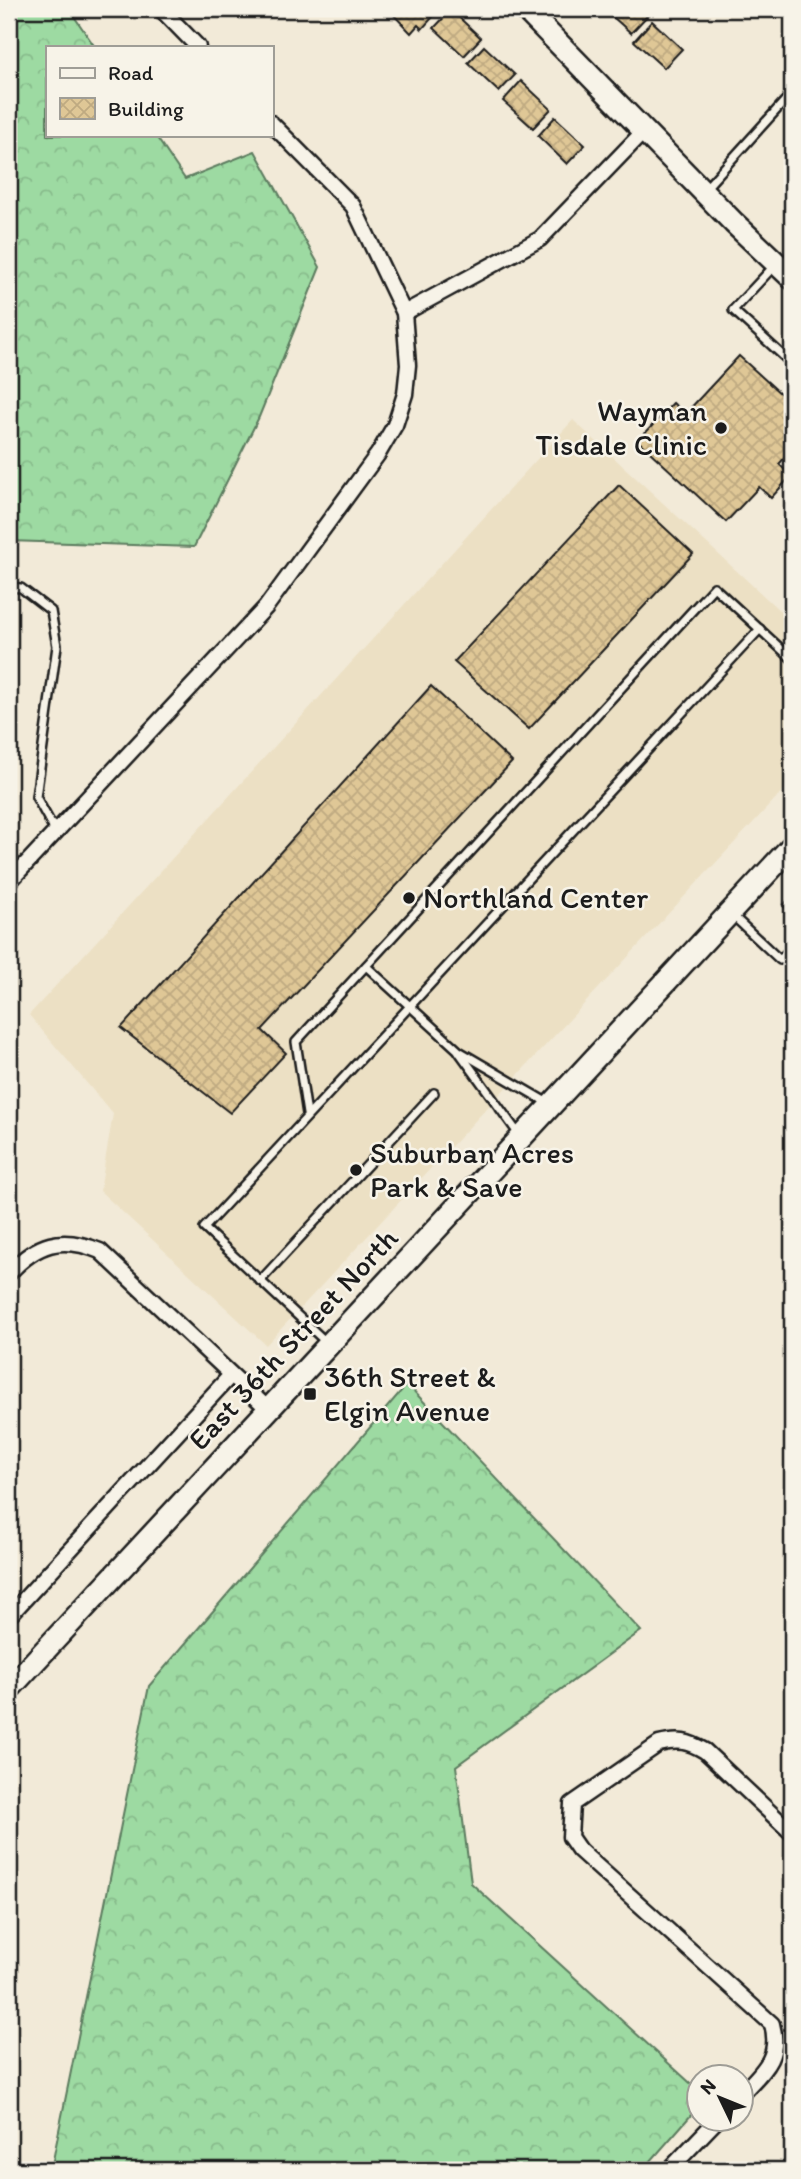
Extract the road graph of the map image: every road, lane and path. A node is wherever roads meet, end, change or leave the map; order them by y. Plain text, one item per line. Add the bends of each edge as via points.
1 (161, 9) edge
2 (525, 9) edge
3 (197, 46) edge
4 (792, 93) edge
5 (273, 125) edge
6 (645, 130) junction
7 (703, 191) junction
8 (784, 271) edge
9 (404, 313) junction
10 (792, 364) edge
11 (9, 587) edge
12 (760, 629) junction
13 (792, 659) edge
14 (55, 831) junction
15 (790, 854) edge
16 (9, 882) edge
17 (730, 913) junction
18 (792, 947) edge
19 (366, 966) junction
20 (410, 1006) junction
21 (459, 1051) junction
22 (434, 1093) dead end
23 (551, 1106) junction
24 (307, 1114) junction
25 (522, 1138) junction
26 (9, 1273) edge
27 (260, 1281) junction
28 (328, 1344) junction
29 (231, 1376) junction
30 (268, 1409) junction
31 (9, 1616) edge
32 (9, 1689) edge
33 (792, 1833) edge
34 (756, 2077) edge
35 (703, 2134) edge
36 (669, 2170) edge

1 - 3 street
2 - 6 main road
4 - 7 lane
5 - 9 street via 353,206
6 - 7 main road
6 - 9 street via 540,239
7 - 8 main road
8 - 10 lane via 733,310
9 - 14 street via 405,394 395,425 378,454 266,607
11 - 14 lane via 22,589 51,611 57,646 36,797
12 - 13 lane
12 - 19 lane via 714,587
12 - 20 lane
14 - 16 street
15 - 17 main road, East 36th Street North
17 - 18 lane via 780,960
17 - 23 main road, East 36th Street North
19 - 20 lane
19 - 24 lane via 296,1042
20 - 21 lane
20 - 24 lane
21 - 23 lane
21 - 25 lane
22 - 27 lane
23 - 25 main road, East 36th Street North
24 - 27 lane via 204,1228
25 - 28 main road, East 36th Street North
26 - 29 street via 41,1247 60,1242 100,1251
27 - 28 lane
28 - 30 main road, East 36th Street North
29 - 30 street
29 - 31 street, East 36th Street North
30 - 32 main road, East 36th Street North
33 - 34 street via 690,1742 659,1744 572,1804 570,1837 579,1850 772,2024 775,2050
35 - 36 street

